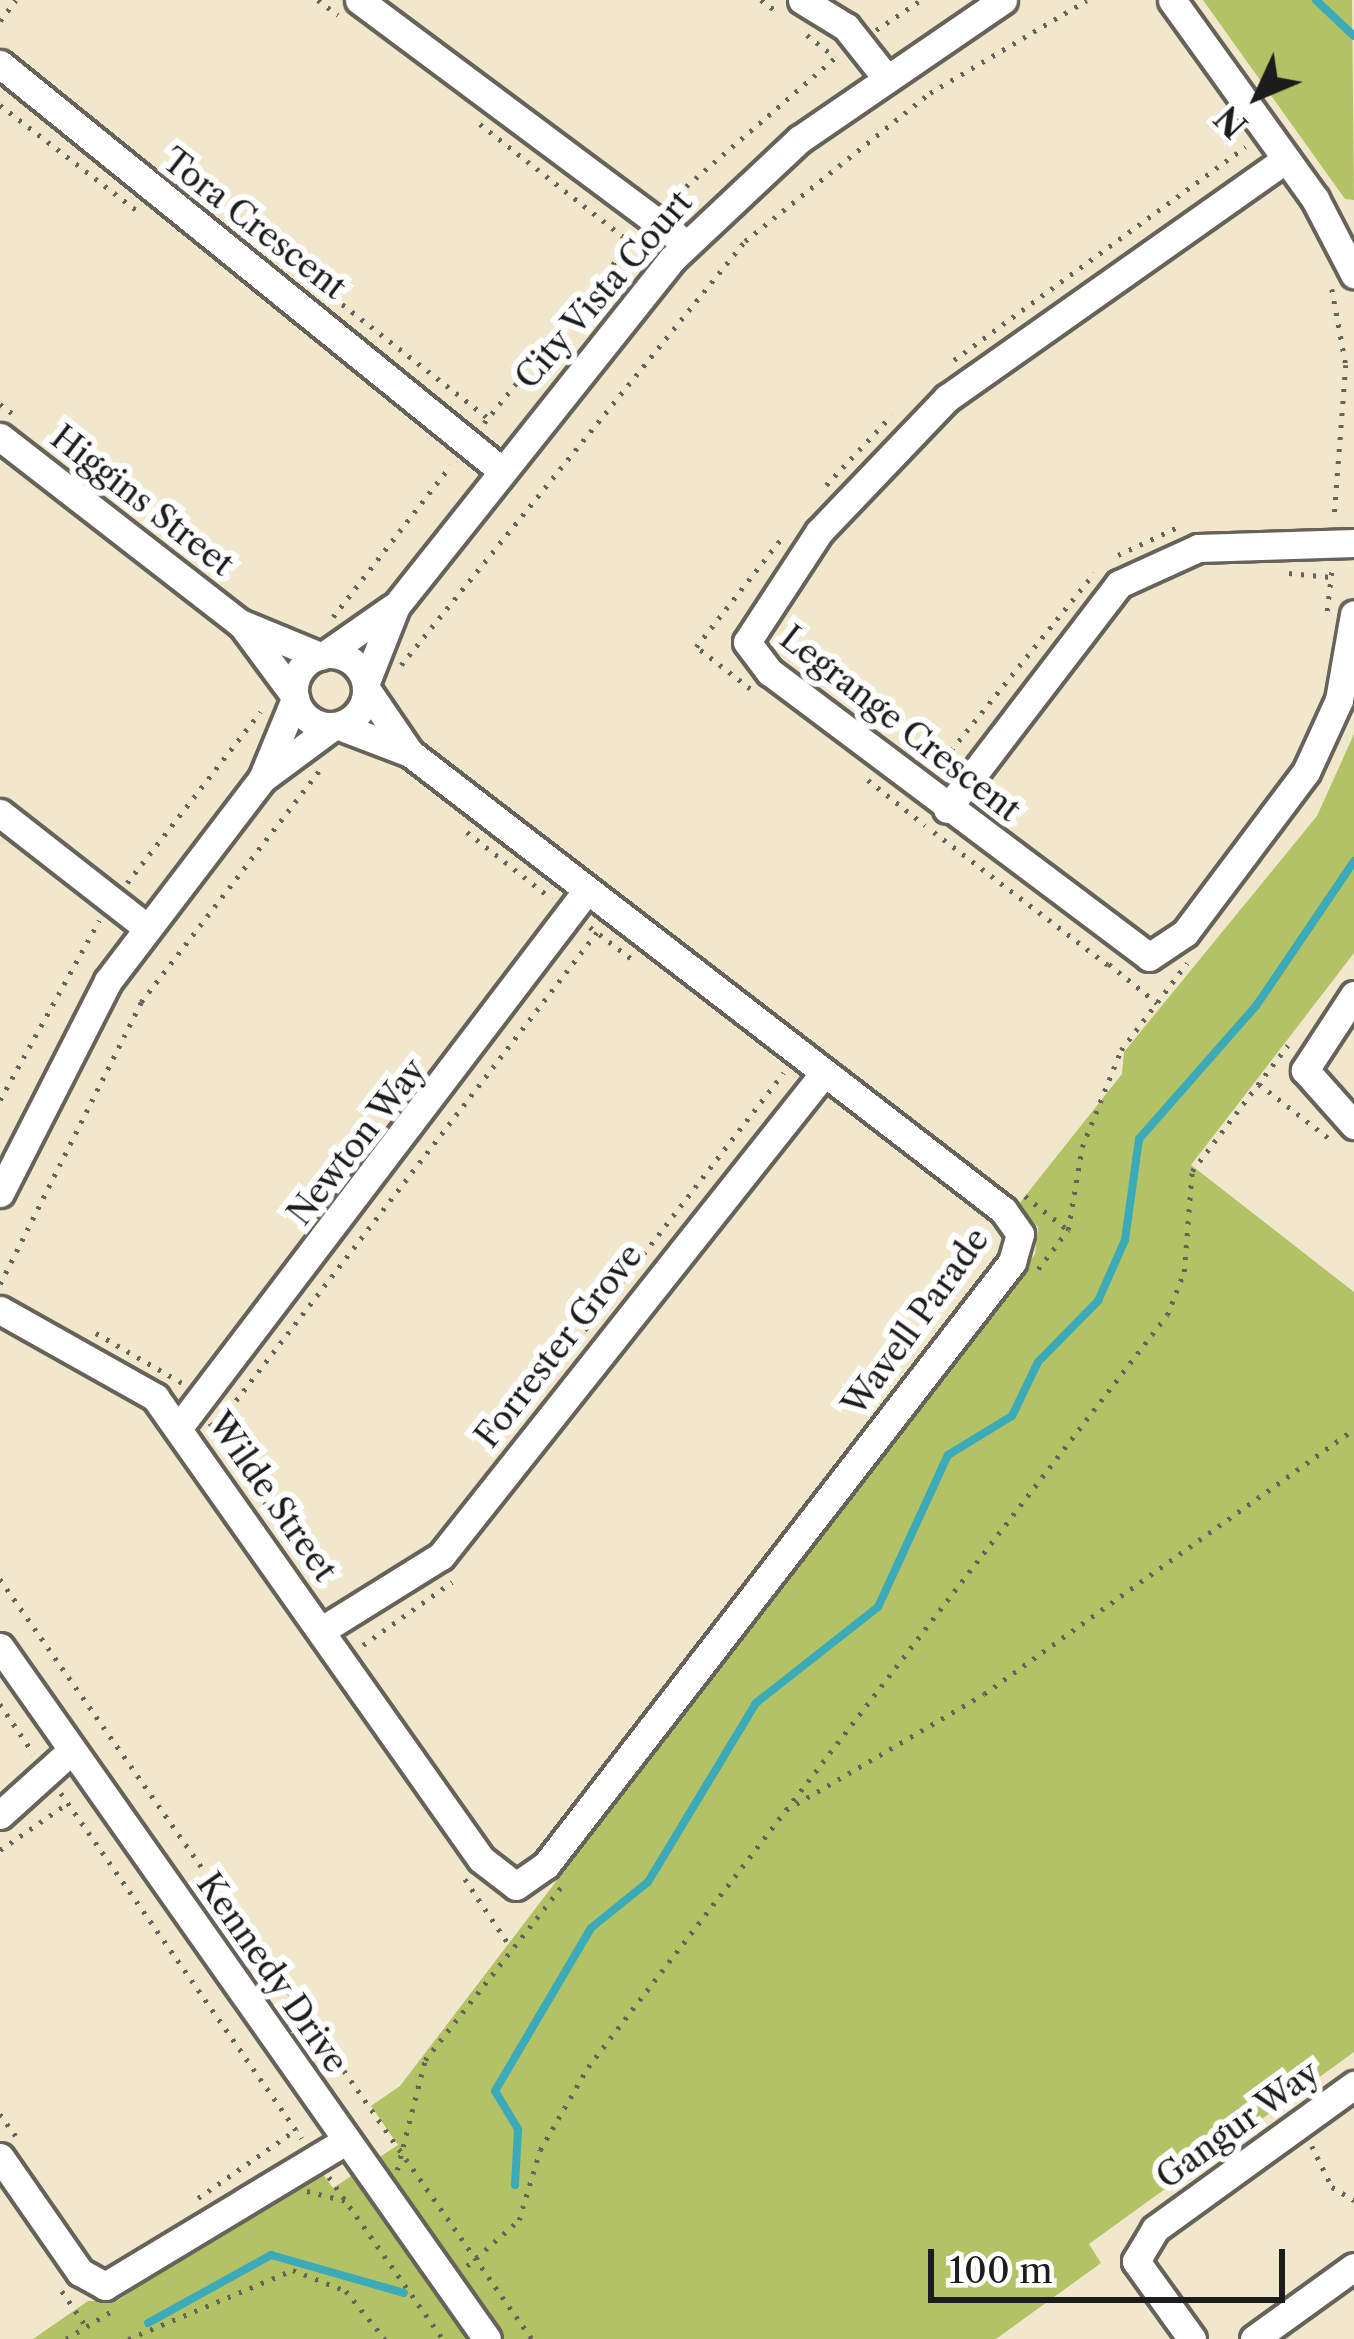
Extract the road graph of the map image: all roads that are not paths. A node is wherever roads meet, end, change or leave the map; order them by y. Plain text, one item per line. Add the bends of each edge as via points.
1 (358, 0) edge
2 (1003, 0) edge
3 (1172, 0) edge
4 (809, 5) edge
5 (0, 64) edge
6 (878, 80) junction
7 (0, 84) edge
8 (29, 96) junction
9 (1273, 155) junction
10 (679, 252) junction
11 (1340, 275) edge
12 (9, 428) edge
13 (506, 463) junction
14 (1341, 557) edge
15 (396, 605) junction
16 (1354, 614) edge
17 (241, 622) junction
18 (323, 655) junction
19 (366, 686) junction
20 (285, 698) junction
21 (335, 726) junction
22 (410, 753) junction
23 (262, 779) junction
24 (943, 796) junction
25 (0, 813) edge
26 (593, 895) junction
27 (147, 928) junction
28 (1354, 994) edge
29 (818, 1068) junction
30 (1346, 1135) edge
31 (3, 1181) edge
32 (3, 1314) edge
33 (172, 1418) junction
34 (327, 1637) junction
35 (0, 1647) edge
36 (80, 1761) junction
37 (424, 1777) joint
38 (0, 1815) edge
39 (1354, 2085) edge
40 (338, 2131) junction
41 (0, 2157) edge
42 (1354, 2267) edge
43 (488, 2339) edge
44 (1192, 2339) edge
45 (1255, 2339) edge

1 - 10 street
2 - 6 street, City Vista Court
3 - 9 street
4 - 6 street
5 - 8 street, Tora Crescent
6 - 10 street, City Vista Court
7 - 8 street, Tora Crescent
8 - 13 street, Tora Crescent
9 - 11 street
9 - 24 street, Legrange Crescent via 916,426 749,625 760,664
10 - 13 street, City Vista Court
12 - 17 street, Higgins Street
13 - 15 street, City Vista Court
14 - 24 street via 1198,548 1119,584
15 - 18 street
15 - 19 street
16 - 24 street, Legrange Crescent via 1339,700 1293,793 1168,950 1149,957 1124,944
17 - 18 street, Higgins Street
17 - 20 street, Higgins Street
18 - 19 street via 347,658
18 - 20 street
19 - 21 street
19 - 22 street, Wavell Parade
20 - 21 street via 308,720
20 - 23 street
21 - 22 street, Wavell Parade
21 - 23 street
22 - 26 street, Wavell Parade
23 - 27 street
25 - 27 street
26 - 29 street, Wavell Parade
26 - 33 street, Newton Way via 217,1382
27 - 31 street
28 - 30 street via 1305,1070
29 - 34 street, Forrester Grove via 449,1547
29 - 37 street, Wavell Parade via 1010,1218 1021,1241 1012,1262 538,1875 516,1886 499,1878
32 - 33 street, Wilde Street via 140,1384
33 - 34 street, Wilde Street
34 - 37 street, Wilde Street
35 - 36 street, Kennedy Drive
36 - 38 street via 57,1787
36 - 40 street, Kennedy Drive
39 - 44 street, Gangur Way via 1155,2229 1136,2261
40 - 41 street via 123,2280 97,2285
40 - 43 street, Kennedy Drive
42 - 45 street

